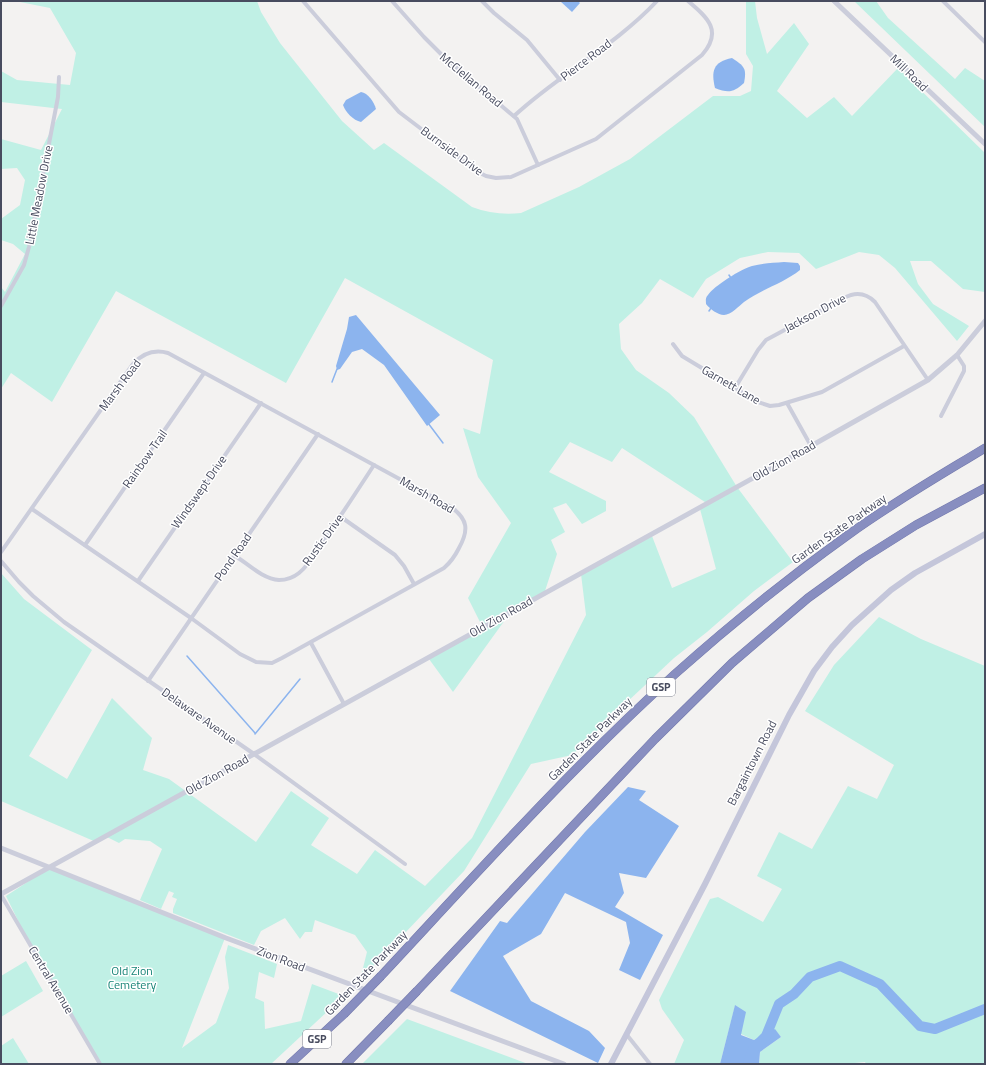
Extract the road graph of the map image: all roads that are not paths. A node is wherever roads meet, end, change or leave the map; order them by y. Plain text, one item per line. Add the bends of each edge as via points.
1 (304, 1) edge
2 (392, 1) edge
3 (482, 1) edge
4 (657, 1) edge
5 (688, 1) edge
6 (834, 1) edge
7 (943, 1) edge
8 (985, 42) edge
9 (59, 77) dead end
10 (560, 80) junction
11 (514, 116) junction
12 (985, 144) edge
13 (538, 165) junction
14 (1, 306) edge
15 (985, 321) edge
16 (673, 344) dead end
17 (904, 346) junction
18 (958, 355) junction
19 (204, 373) junction
20 (928, 380) junction
21 (735, 388) junction
22 (261, 403) junction
23 (787, 403) junction
24 (941, 416) dead end
25 (318, 434) junction
26 (811, 446) junction
27 (985, 448) edge
28 (374, 465) junction
29 (985, 488) edge
30 (32, 509) junction
31 (340, 516) junction
32 (985, 534) edge
33 (85, 545) junction
34 (1, 552) edge
35 (234, 555) junction
36 (1, 560) edge
37 (138, 581) junction
38 (414, 584) junction
39 (191, 618) junction
40 (311, 643) junction
41 (148, 681) junction
42 (344, 704) junction
43 (254, 754) junction
44 (1, 848) edge
45 (405, 864) dead end
46 (49, 868) junction
47 (1, 895) edge
48 (627, 1035) junction
49 (100, 1064) edge
50 (290, 1064) edge
51 (346, 1064) edge
52 (564, 1064) edge
53 (611, 1064) edge
54 (650, 1064) edge

1 - 13 street, Burnside Drive via 397,109 478,172 489,177 504,178
2 - 11 street, McClellan Road via 443,56
3 - 10 street via 527,40
4 - 10 street, Pierce Road via 636,22
5 - 13 street, Burnside Drive via 706,17 712,32 710,44 702,55 596,139
6 - 12 street, Mill Road
7 - 8 street
9 - 14 street, Little Meadow Drive via 58,97 30,247 18,277
10 - 11 street, Pierce Road
11 - 13 street, McClellan Road
15 - 18 street, Old Zion Road
16 - 21 street, Garnett Lane via 682,356
17 - 20 street, Jackson Drive
17 - 21 street, Jackson Drive via 873,300 860,294 852,295 766,340 761,344
17 - 23 street, Garnett Lane via 828,389
18 - 20 street, Old Zion Road
18 - 24 street via 964,371
19 - 22 street, Marsh Road
19 - 30 street, Marsh Road via 162,351 149,352 137,359
19 - 33 street, Rainbow Trail
20 - 26 street, Old Zion Road
21 - 23 street, Garnett Lane via 767,405
22 - 25 street, Marsh Road
22 - 37 street, Windswept Drive
23 - 26 street
25 - 28 street, Marsh Road
25 - 35 street, Pond Road
26 - 42 street, Old Zion Road
27 - 50 highway, Garden State Parkway / GSP, bridge via 849,534 799,571 692,660 584,761 381,976
28 - 31 street, Rustic Drive
28 - 38 street, Marsh Road via 451,506 465,522 466,534 451,561 444,568
29 - 51 highway, GSP, bridge via 916,525 862,559 808,598 732,663 650,745
30 - 33 street, Marsh Road
30 - 34 street, Marsh Road
31 - 35 street, Rustic Drive via 299,574 289,578 272,579
31 - 38 street via 395,555
32 - 48 main road, Bargaintown Road via 927,566 891,590 852,625 818,666 789,715
33 - 37 street, Marsh Road
35 - 39 street, Pond Road
36 - 41 street, Delaware Avenue via 19,582 49,610
37 - 39 street, Marsh Road
38 - 40 street, Marsh Road
39 - 40 street, Marsh Road via 240,654 256,662 272,663
39 - 41 street, Pond Road
40 - 42 street
41 - 43 street, Delaware Avenue
42 - 43 street, Old Zion Road
43 - 45 street, Delaware Avenue
43 - 46 street, Old Zion Road
44 - 46 street, Zion Road
46 - 47 street, Old Zion Road
46 - 52 street, Zion Road via 226,938
47 - 49 street, Central Avenue
48 - 53 main road, Bargaintown Road
48 - 54 street

